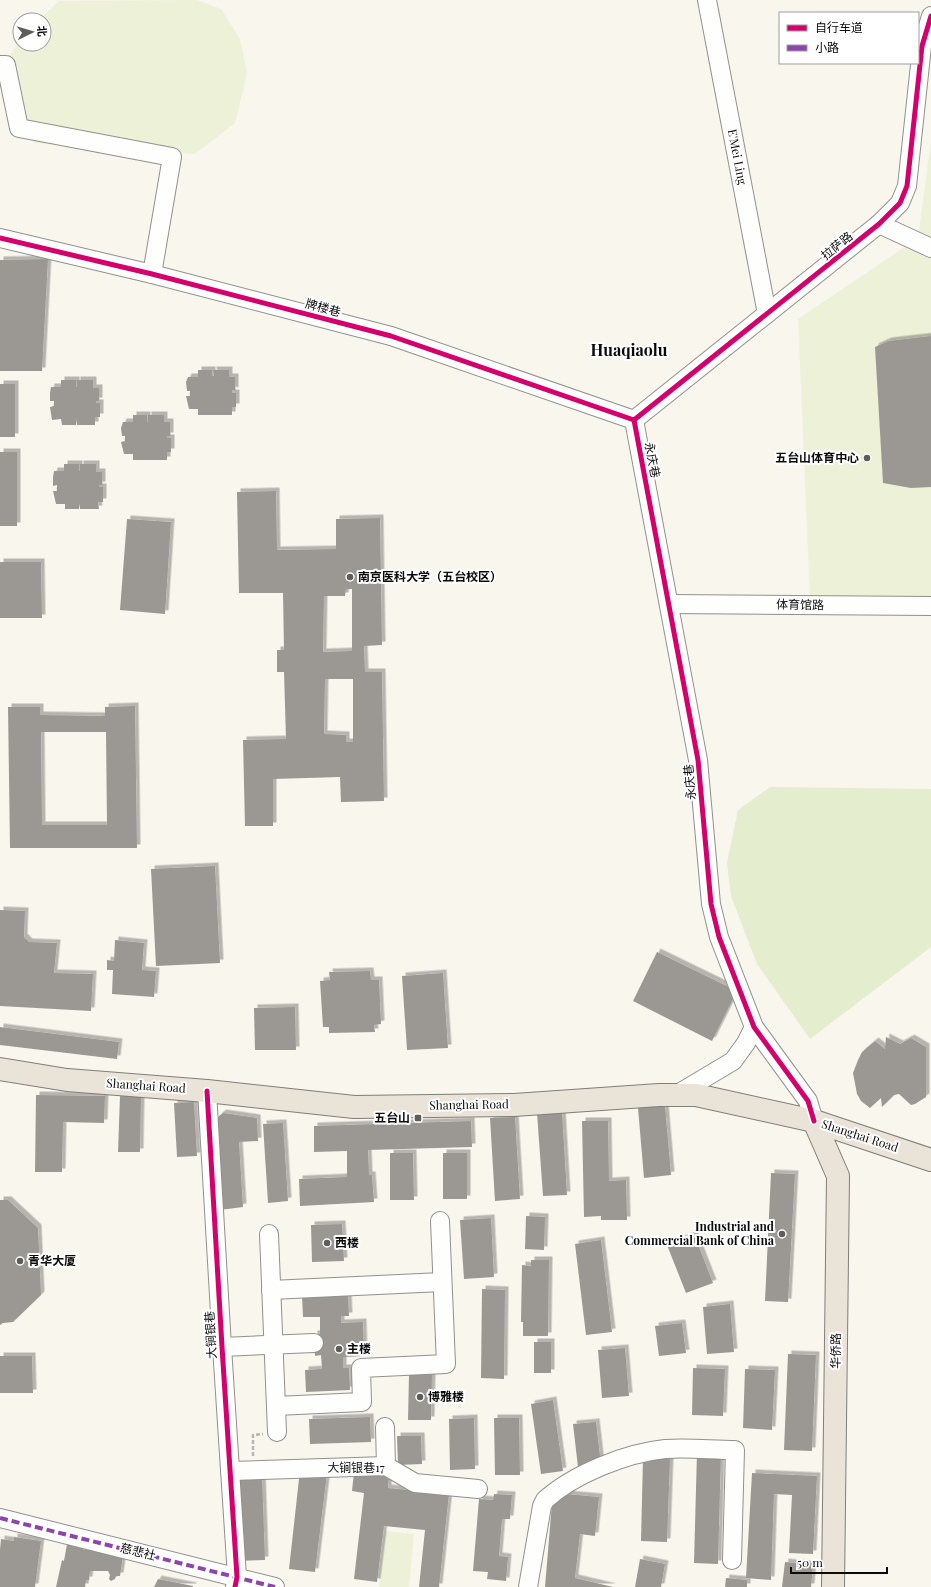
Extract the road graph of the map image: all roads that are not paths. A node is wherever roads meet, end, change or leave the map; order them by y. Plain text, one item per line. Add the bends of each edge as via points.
1 (707, 0) edge
2 (931, 16) edge
3 (0, 65) edge
4 (925, 77) edge
5 (879, 224) junction
6 (0, 238) edge
7 (931, 248) edge
8 (152, 274) junction
9 (767, 314) junction
10 (634, 420) junction
11 (669, 604) junction
12 (931, 606) edge
13 (754, 1026) junction
14 (0, 1069) edge
15 (208, 1091) junction
16 (676, 1095) junction
17 (814, 1121) junction
18 (931, 1160) edge
19 (440, 1221) dead end
20 (269, 1234) dead end
21 (442, 1282) junction
22 (271, 1290) junction
23 (314, 1343) dead end
24 (274, 1344) junction
25 (222, 1347) junction
26 (276, 1406) junction
27 (386, 1427) dead end
28 (277, 1432) road end
29 (386, 1466) junction
30 (230, 1472) junction
31 (478, 1489) dead end
32 (0, 1518) edge
33 (732, 1560) dead end
34 (236, 1582) edge
35 (275, 1587) edge
36 (528, 1587) edge
37 (833, 1587) edge

1 - 9 street, E'Mei Ling
2 - 4 street, 拉萨路 via 922,46
3 - 8 street via 6,65 19,128 172,157
4 - 5 street, 拉萨路 via 907,186 900,203
5 - 7 street
5 - 9 street, 拉萨路
6 - 8 street, 牌楼巷
8 - 10 street, 牌楼巷 via 391,336
9 - 10 street, 拉萨路
10 - 11 street, 永庆巷
11 - 12 street, 体育馆路
11 - 13 street, 永庆巷 via 698,760 711,904 719,937
13 - 16 street via 733,1061
13 - 17 street, 永庆巷 via 808,1101
14 - 15 main road, Shanghai Road via 66,1080
15 - 16 main road, Shanghai Road via 354,1107 514,1104
15 - 25 street, 大锏银巷
16 - 17 main road, Shanghai Road via 696,1095
17 - 18 main road, Shanghai Road
17 - 37 main road, 华侨路 via 838,1176
19 - 21 street
20 - 22 street
21 - 22 street
21 - 26 street via 446,1364 360,1368 362,1402
22 - 24 street
23 - 24 street
24 - 25 street
24 - 26 street
25 - 30 street, 大锏银巷
26 - 28 street
27 - 29 street
29 - 30 street, 大锏银巷17
29 - 31 street, 大锏银巷17 via 415,1483
30 - 34 street, 大锏银巷
32 - 34 street, 慈悲社
33 - 36 street via 735,1450 666,1449 644,1452 579,1477 545,1500
34 - 35 street, 慈悲社

